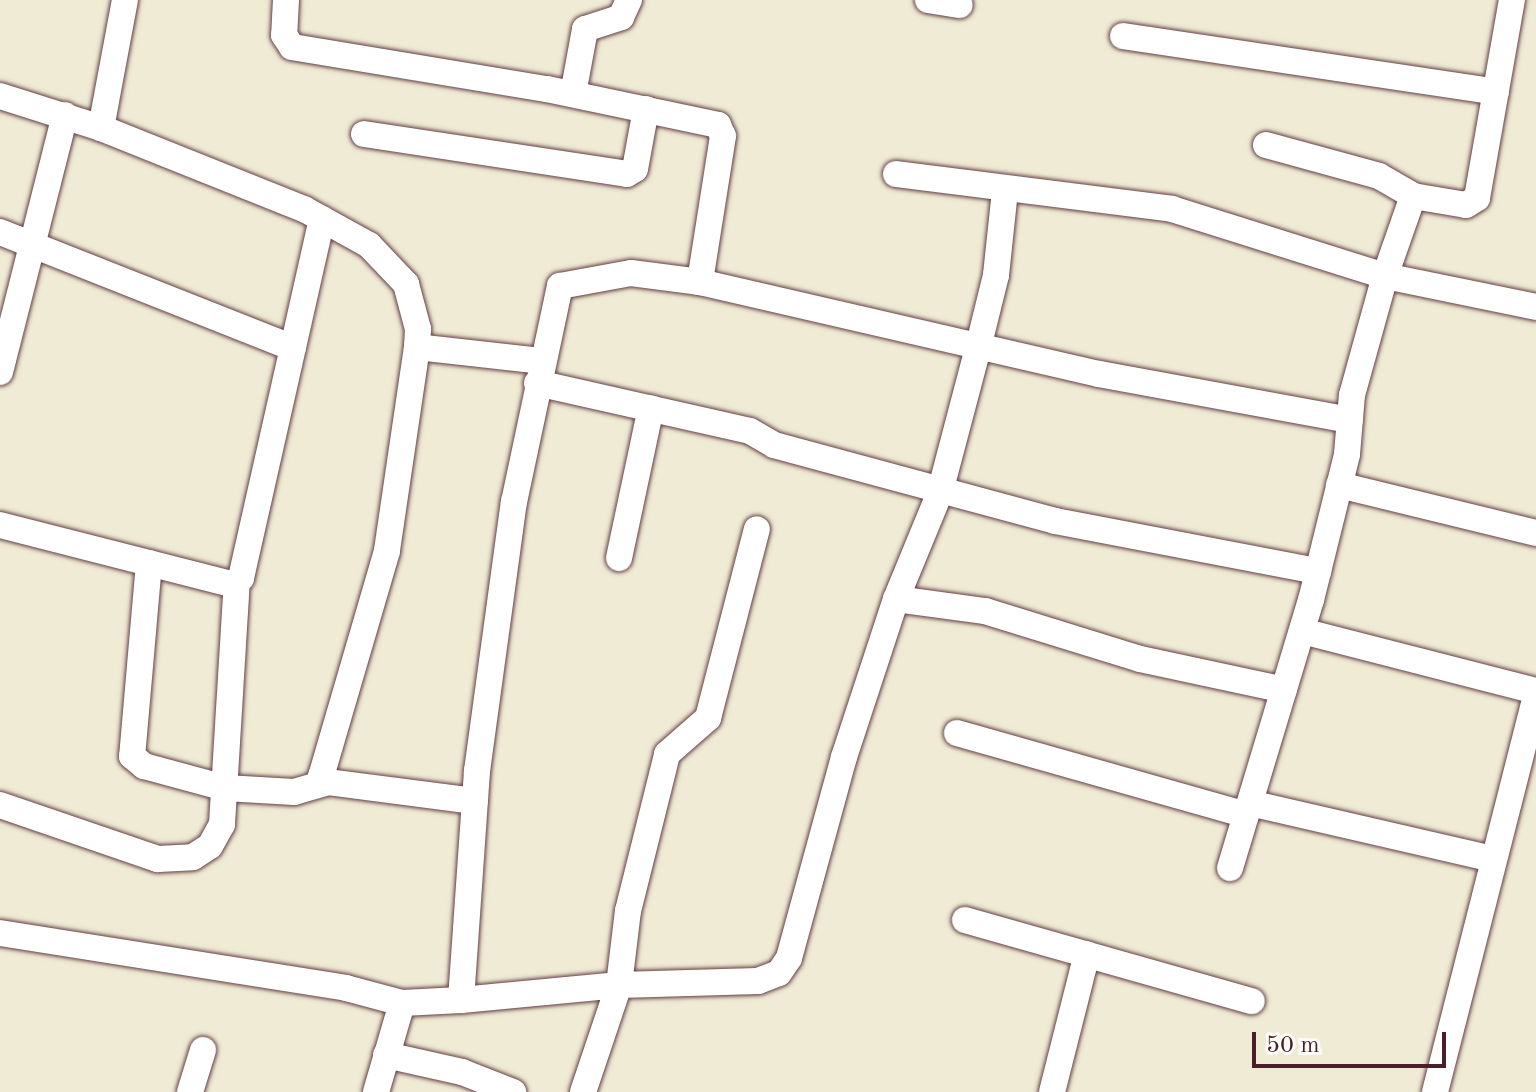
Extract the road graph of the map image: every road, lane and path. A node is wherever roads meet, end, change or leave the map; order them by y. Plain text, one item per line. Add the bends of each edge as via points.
1 (125, 0) edge
2 (286, 0) edge
3 (629, 0) edge
4 (928, 0) edge
5 (1512, 0) edge
6 (960, 5) dead end
7 (1123, 36) dead end
8 (1496, 92) junction
9 (573, 94) junction
10 (0, 96) edge
11 (646, 109) junction
12 (65, 115) junction
13 (101, 128) junction
14 (364, 134) dead end
15 (1266, 145) dead end
16 (896, 174) dead end
17 (1005, 191) junction
18 (1413, 196) junction
19 (322, 219) junction
20 (0, 232) edge
21 (34, 243) junction
22 (1385, 276) junction
23 (700, 282) junction
24 (1536, 307) edge
25 (417, 347) junction
26 (293, 348) junction
27 (978, 348) junction
28 (0, 372) edge
29 (539, 372) junction
30 (651, 408) junction
31 (1350, 420) junction
32 (1339, 485) junction
33 (940, 492) junction
34 (0, 525) edge
35 (757, 529) dead end
36 (1536, 533) edge
37 (619, 558) dead end
38 (149, 563) junction
39 (1318, 571) junction
40 (237, 582) junction
41 (896, 599) junction
42 (1302, 631) junction
43 (1284, 690) junction
44 (1536, 693) edge
45 (957, 733) dead end
46 (328, 782) junction
47 (225, 788) junction
48 (475, 801) junction
49 (0, 805) edge
50 (1248, 809) junction
51 (1493, 859) junction
52 (1230, 868) dead end
53 (965, 920) dead end
54 (0, 933) edge
55 (1087, 954) junction
56 (619, 985) junction
57 (461, 1000) junction
58 (1252, 1001) dead end
59 (402, 1003) junction
60 (203, 1050) dead end
61 (386, 1055) junction
62 (190, 1092) edge
63 (376, 1092) edge
64 (513, 1092) edge
65 (583, 1092) edge
66 (1052, 1092) edge
67 (1435, 1092) edge

1 - 13 street
2 - 9 street via 284,35 292,47
3 - 9 street via 621,17 585,29
4 - 6 street
5 - 8 street
7 - 8 street
8 - 18 street via 1477,198 1466,205
9 - 11 street
10 - 12 street
11 - 14 street via 635,169 627,174
11 - 23 street via 718,125 723,136
12 - 13 street
12 - 21 street
13 - 19 street
15 - 18 street via 1379,176
16 - 17 street
17 - 22 street via 1172,209
17 - 27 street via 996,275
18 - 22 street
19 - 25 street via 369,245 406,284 418,329
19 - 26 street
20 - 21 street
21 - 26 street
21 - 28 street
22 - 24 street
22 - 31 street
23 - 27 street
23 - 29 street via 631,273 560,286
25 - 29 street
25 - 46 street via 387,551 321,767
26 - 40 street
27 - 31 street
27 - 33 street
29 - 30 street
29 - 48 street via 514,502
30 - 33 street via 750,431 774,445
30 - 37 street
31 - 32 street
32 - 36 street
32 - 39 street
33 - 39 street via 1055,521
33 - 41 street
34 - 38 street
35 - 56 street via 708,718 667,754 628,911
38 - 40 street
38 - 47 street via 132,756 144,766
39 - 42 street
40 - 47 street
41 - 43 street via 985,611 1140,659
41 - 56 street via 844,757 789,958 779,973 758,981
42 - 43 street
42 - 44 street
43 - 50 street
44 - 51 street
45 - 50 street
46 - 47 street via 294,792
46 - 48 street
47 - 49 street via 218,835 193,857 180,860 135,852
48 - 57 street
50 - 51 street
50 - 52 street
51 - 67 street
53 - 55 street
54 - 59 street via 346,988
55 - 58 street
55 - 66 street
56 - 57 street
56 - 65 street
57 - 59 street
59 - 61 street
60 - 62 street
61 - 63 street
61 - 64 street via 462,1072

